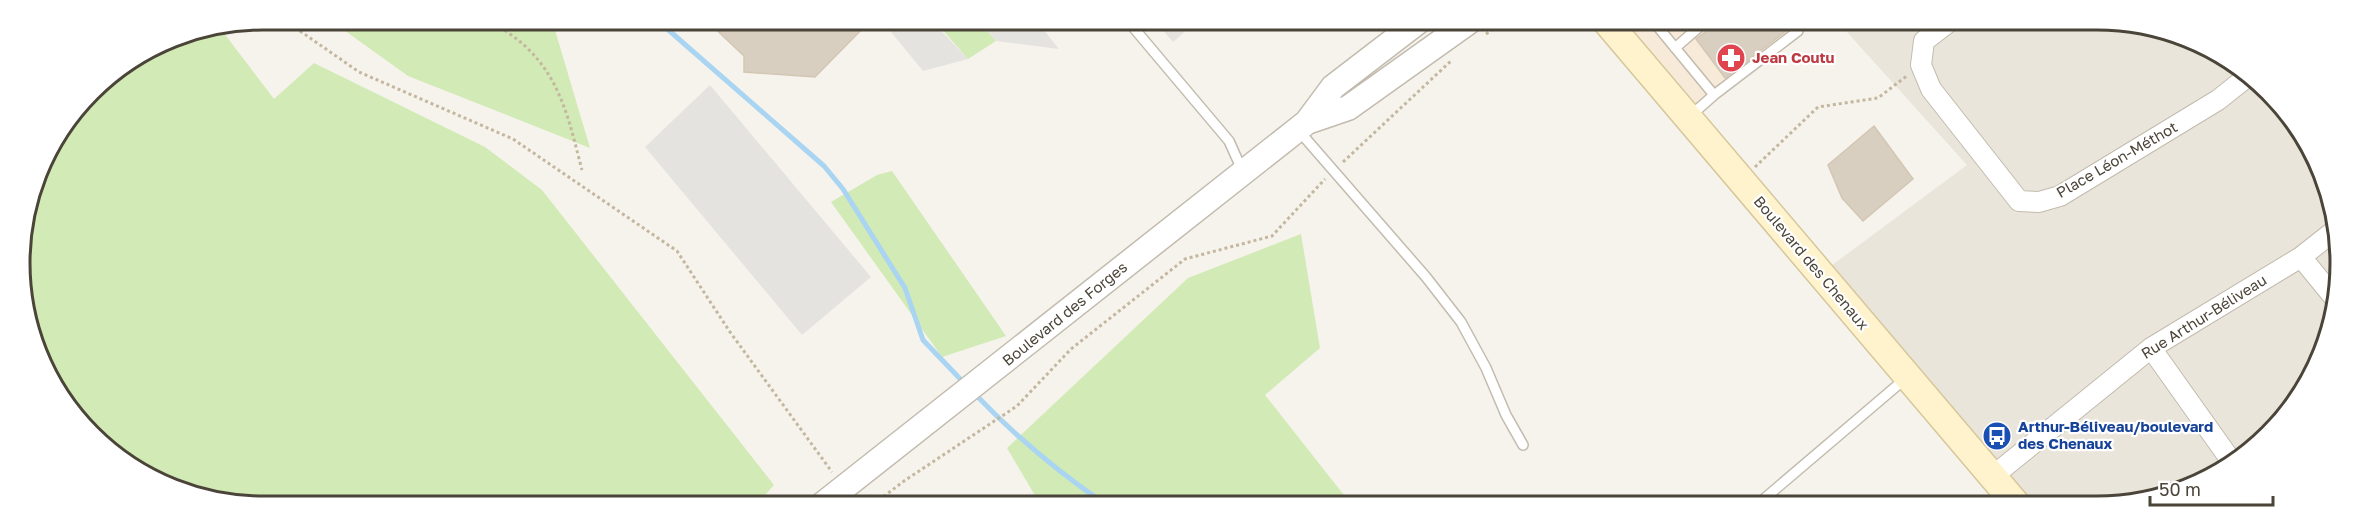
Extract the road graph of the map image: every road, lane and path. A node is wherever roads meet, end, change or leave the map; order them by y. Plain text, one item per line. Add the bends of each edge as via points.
1 (300, 30) edge
2 (504, 30) edge
3 (1135, 30) edge
4 (1407, 30) edge
5 (1475, 30) edge
6 (1614, 30) edge
7 (1660, 30) edge
8 (1696, 30) edge
9 (1938, 30) edge
10 (1798, 32) dead end
11 (1675, 48) junction
12 (1458, 55) dead end
13 (1921, 65) junction
14 (2242, 81) edge
15 (1714, 95) junction
16 (1688, 118) junction
17 (1302, 126) junction
18 (582, 170) dead end
19 (1334, 171) junction
20 (1243, 172) junction
21 (1741, 180) junction
22 (2328, 235) edge
23 (2301, 257) junction
24 (2328, 290) edge
25 (2151, 348) junction
26 (1908, 377) junction
27 (1523, 445) dead end
28 (2228, 456) edge
29 (1993, 476) junction
30 (844, 488) junction
31 (834, 496) edge
32 (884, 496) edge
33 (1767, 496) edge
34 (2009, 496) edge

1 - 30 path via 359,72 513,139 676,251
2 - 18 path via 527,47 551,75 565,105
3 - 20 lane via 1229,141
4 - 17 street, Boulevard des Forges via 1333,87
5 - 17 street, Boulevard des Forges via 1348,108
6 - 16 main road, Boulevard des Chenaux
7 - 11 lane
8 - 11 lane
9 - 13 street via 1924,41
10 - 15 lane
11 - 15 lane
12 - 19 path
13 - 14 street, Place Léon-Méthot via 1931,89 2019,201 2029,202 2060,196 2218,100
13 - 21 path via 1878,98 1818,107
15 - 16 lane
16 - 21 main road, Boulevard des Chenaux
17 - 19 lane
17 - 20 street, Boulevard des Forges
19 - 27 lane via 1461,322
19 - 32 path via 1272,236 1185,259 1071,349 1017,406
20 - 30 street, Boulevard des Forges
21 - 26 main road, Boulevard des Chenaux
22 - 23 street, Rue Arthur-Béliveau
23 - 24 street
23 - 25 street, Rue Arthur-Béliveau
25 - 28 street
25 - 29 street, Rue Arthur-Béliveau
26 - 29 main road, Boulevard des Chenaux
26 - 33 lane
29 - 34 main road, Boulevard des Chenaux
30 - 31 street, Boulevard des Forges

